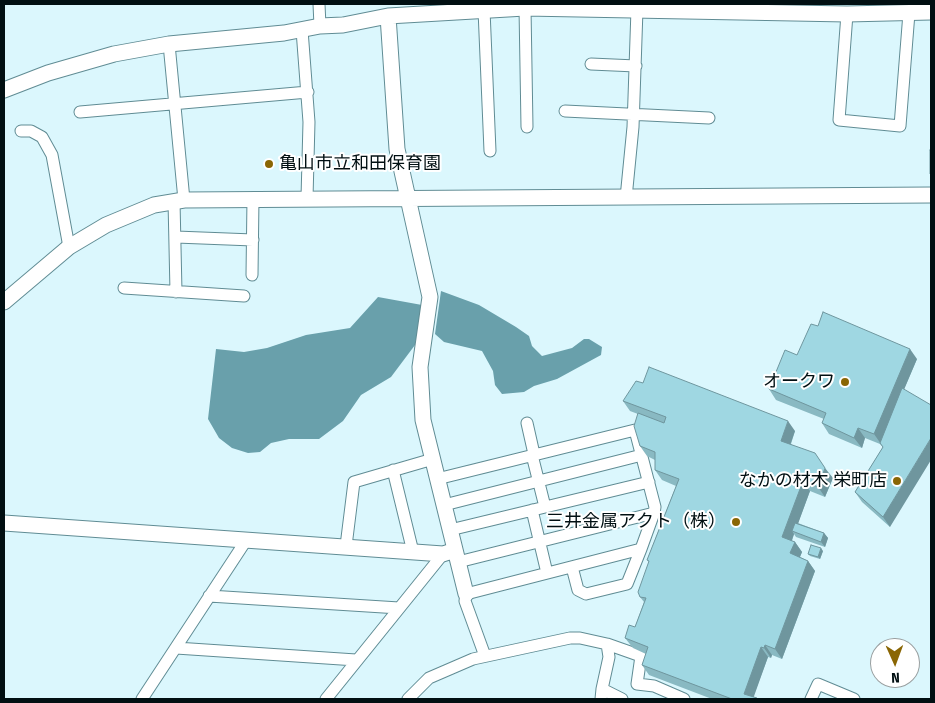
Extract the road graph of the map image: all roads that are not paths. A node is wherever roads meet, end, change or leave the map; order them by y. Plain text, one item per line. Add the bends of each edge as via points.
1 (318, 4) edge
2 (449, 8) edge
3 (525, 8) junction
4 (637, 9) junction
5 (484, 10) junction
6 (931, 12) edge
7 (909, 13) junction
8 (847, 14) junction
9 (388, 16) junction
10 (320, 26) junction
11 (302, 30) junction
12 (169, 44) junction
13 (590, 64) dead end
14 (636, 66) junction
15 (4, 90) edge
16 (308, 92) junction
17 (175, 105) junction
18 (565, 111) dead end
19 (80, 112) dead end
20 (632, 113) junction
21 (709, 118) dead end
22 (527, 127) dead end
23 (21, 131) dead end
24 (490, 151) dead end
25 (931, 194) edge
26 (253, 198) junction
27 (307, 198) junction
28 (407, 198) junction
29 (626, 198) junction
30 (179, 201) junction
31 (176, 237) junction
32 (253, 240) junction
33 (69, 247) junction
34 (252, 274) dead end
35 (124, 288) dead end
36 (176, 292) junction
37 (244, 296) dead end
38 (4, 302) edge
39 (527, 423) dead end
40 (534, 454) junction
41 (642, 455) junction
42 (433, 459) junction
43 (393, 470) junction
44 (437, 478) junction
45 (539, 481) junction
46 (649, 482) junction
47 (444, 505) junction
48 (545, 507) junction
49 (532, 510) junction
50 (654, 512) junction
51 (4, 523) edge
52 (450, 530) junction
53 (247, 539) junction
54 (539, 541) junction
55 (346, 546) junction
56 (641, 549) junction
57 (413, 552) junction
58 (452, 556) junction
59 (572, 567) junction
60 (547, 574) junction
61 (466, 594) junction
62 (209, 596) junction
63 (400, 608) junction
64 (607, 644) junction
65 (176, 648) junction
66 (485, 656) junction
67 (356, 660) junction
68 (602, 694) edge
69 (142, 699) edge
70 (326, 699) edge
71 (408, 699) edge
72 (622, 699) edge
73 (684, 699) edge
74 (811, 699) edge
75 (854, 699) edge

1 - 10 street
2 - 5 street
2 - 9 street
3 - 4 street
3 - 5 street
3 - 22 street
4 - 8 street
4 - 14 street
5 - 24 street
6 - 7 street
7 - 8 street
7 - 8 street via 900,126 839,120
9 - 10 street
9 - 28 street via 396,149
10 - 11 street
11 - 12 street
11 - 16 street
12 - 15 street via 114,54
12 - 17 street
13 - 14 street
14 - 20 street
16 - 17 street
16 - 27 street
17 - 19 street
17 - 30 street
18 - 20 street
20 - 21 street
20 - 29 street
23 - 33 street via 31,131 42,137 52,155
25 - 29 street
26 - 27 street
26 - 30 street
26 - 32 street
27 - 28 street
28 - 29 street
28 - 42 street via 430,298 420,367 423,420
30 - 31 street
30 - 33 street via 129,214
31 - 32 street
31 - 36 street
32 - 34 street
33 - 38 street
35 - 36 street
36 - 37 street
39 - 40 street
40 - 41 street via 635,430
40 - 44 street
40 - 45 street
41 - 45 street
41 - 46 street
42 - 43 street
42 - 44 street
43 - 55 street via 354,482
43 - 57 street
44 - 47 street
45 - 47 street
45 - 48 street
46 - 48 street
46 - 50 street
47 - 52 street
48 - 49 street
49 - 52 street
49 - 54 street
50 - 54 street
50 - 56 street
51 - 53 street
52 - 58 street
53 - 55 street
53 - 62 street
54 - 58 street
54 - 60 street
55 - 57 street
56 - 59 street
56 - 59 street via 627,584 586,594 578,590
57 - 58 street
58 - 61 street
58 - 63 street
59 - 60 street
60 - 61 street
61 - 66 street via 465,601
62 - 63 street
62 - 65 street
63 - 67 street
64 - 66 street via 570,638
64 - 68 street via 609,657
64 - 73 street via 641,656 638,684
65 - 67 street
65 - 69 street
66 - 71 street via 429,678
67 - 70 street
68 - 72 street
74 - 75 street via 818,684

